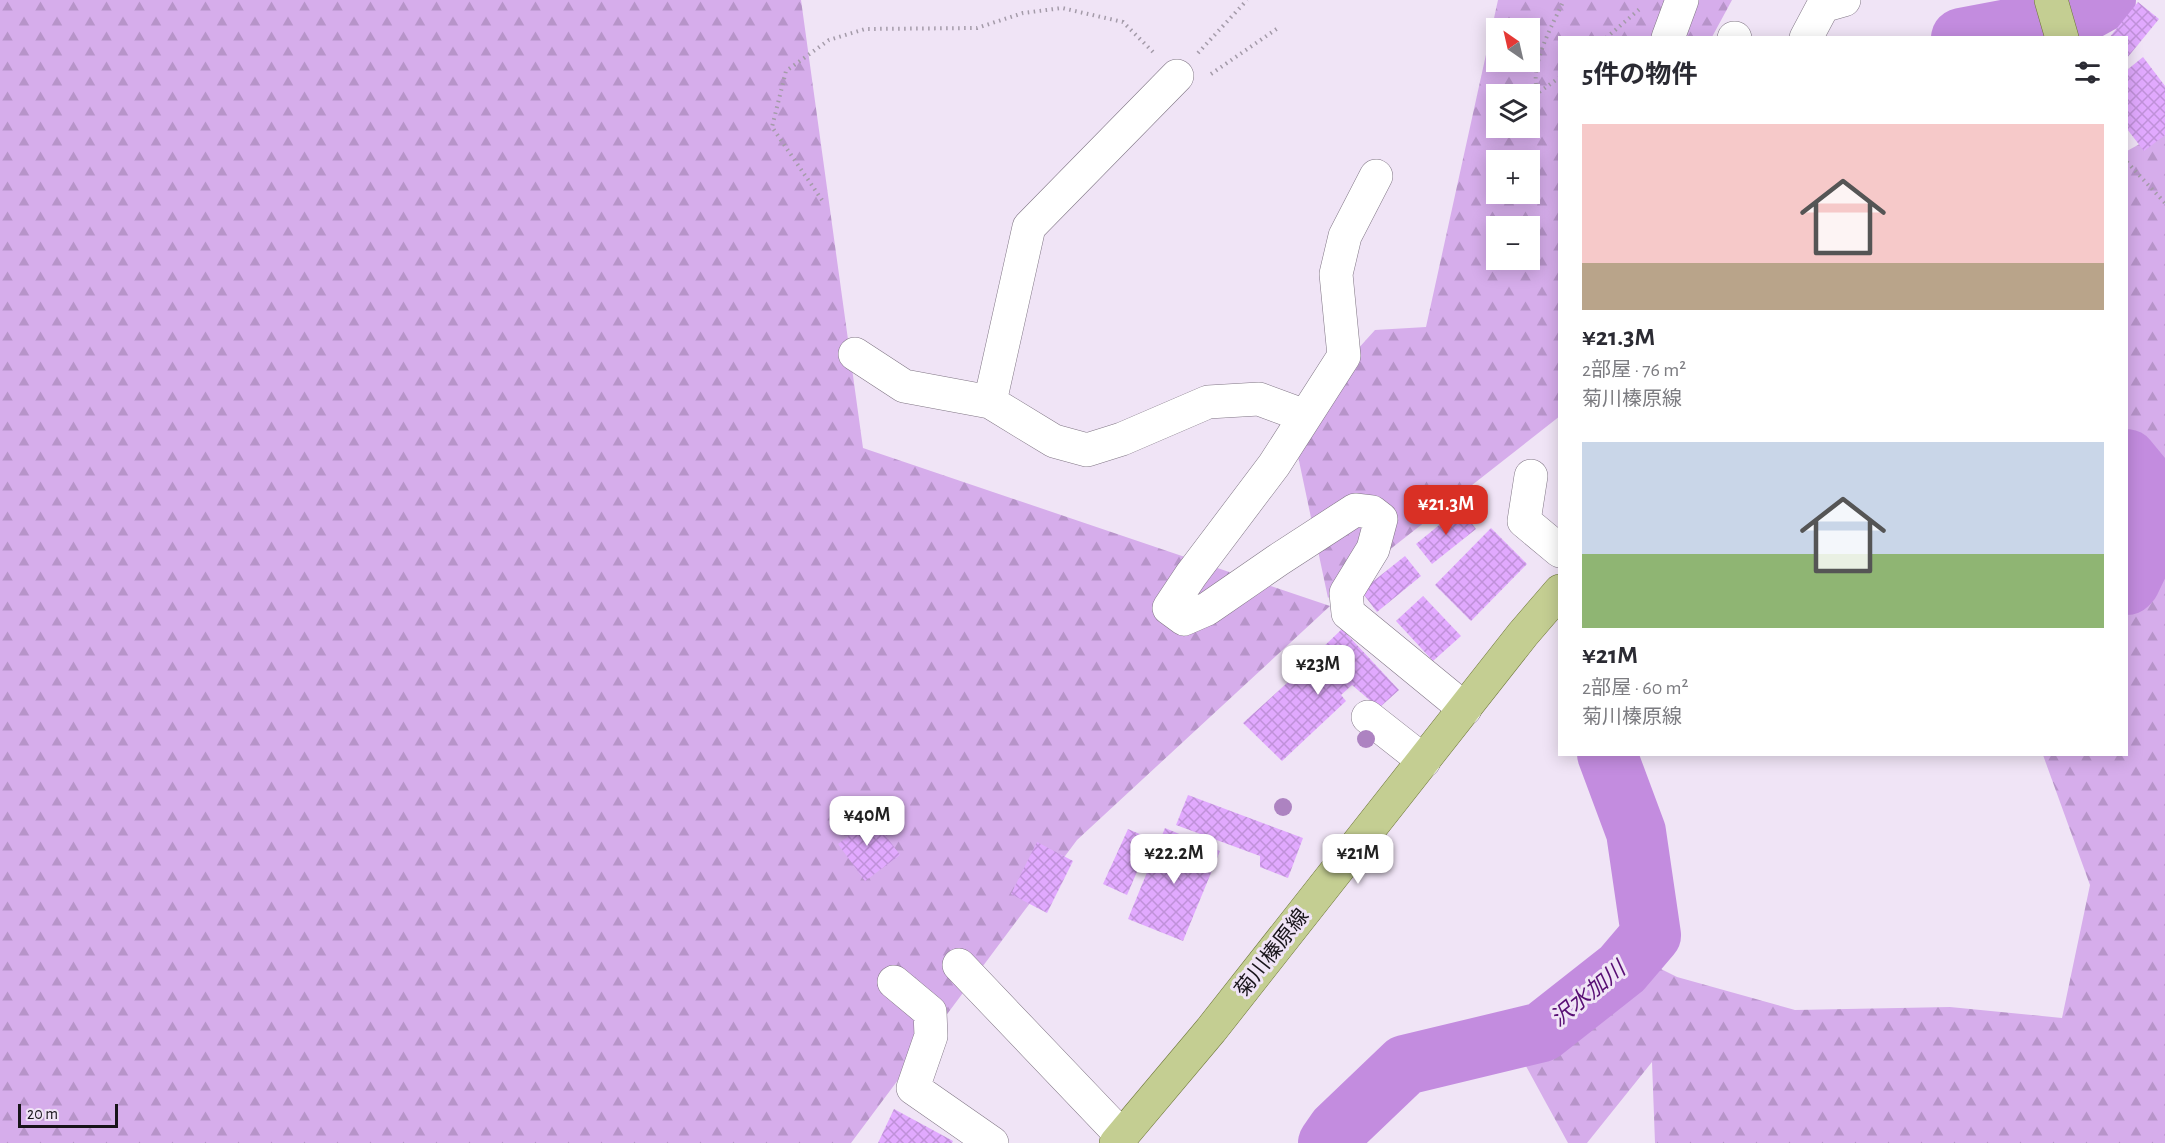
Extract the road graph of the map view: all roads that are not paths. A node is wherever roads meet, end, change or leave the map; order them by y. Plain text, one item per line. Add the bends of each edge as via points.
1 (1682, 0) edge
2 (1844, 0) edge
3 (2051, 0) edge
4 (1669, 36) edge
5 (1807, 36) edge
6 (2061, 36) edge
7 (1177, 76) road end
8 (1376, 176) dead end
9 (855, 354) dead end
10 (990, 402) junction
11 (1305, 416) junction
12 (1531, 476) dead end
13 (1558, 549) edge
14 (1558, 593) edge
15 (1465, 709) junction
16 (1368, 717) dead end
17 (1424, 761) junction
18 (959, 965) dead end
19 (894, 982) dead end
20 (1119, 1140) edge
21 (992, 1143) edge

1 - 4 lane
2 - 5 lane via 1823,6
3 - 6 main road
7 - 10 lane via 1029,228
8 - 11 lane via 1346,237 1336,274 1344,356
9 - 10 lane via 904,386
10 - 11 lane via 1054,441 1087,450 1208,402 1259,399
11 - 15 lane via 1274,465 1169,608 1184,619 1207,609 1355,510 1372,512 1381,519 1373,549 1346,593 1348,613
12 - 13 lane via 1524,521
14 - 15 main road, 菊川榛原線
15 - 17 main road, 菊川榛原線
16 - 17 lane
17 - 20 main road, 菊川榛原線
18 - 20 lane
19 - 21 lane via 930,1012 931,1035 913,1088

